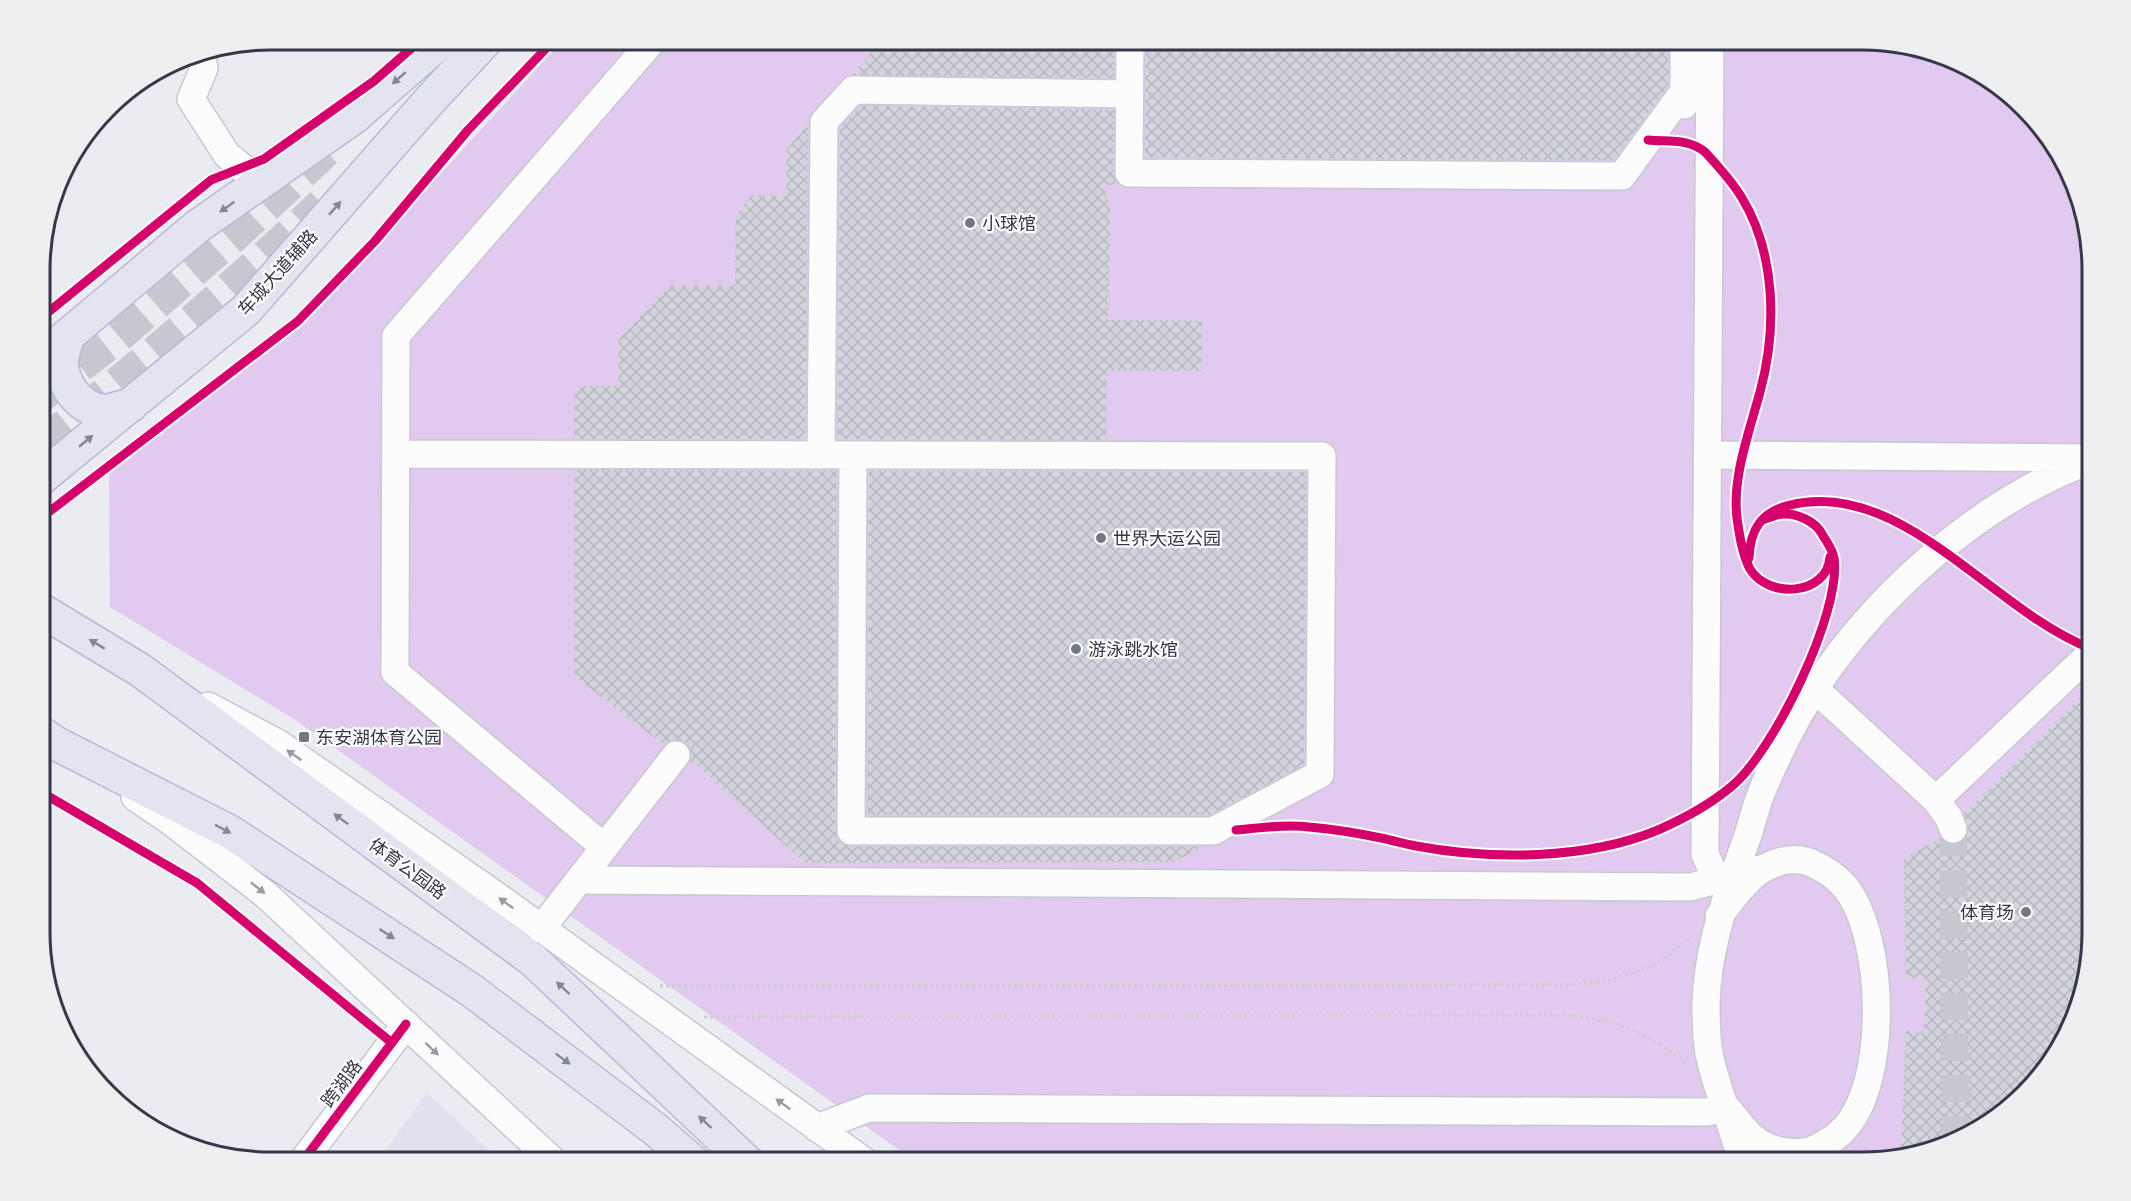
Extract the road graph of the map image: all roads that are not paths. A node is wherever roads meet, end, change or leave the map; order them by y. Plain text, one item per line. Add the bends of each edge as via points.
1 (430, 50) edge
2 (477, 50) edge
3 (644, 50) edge
4 (1130, 50) edge
5 (1684, 50) edge
6 (1710, 50) edge
7 (202, 60) edge
8 (1130, 94) junction
9 (257, 185) junction
10 (68, 336) junction
11 (50, 351) edge
12 (131, 405) junction
13 (396, 454) junction
14 (821, 455) junction
15 (853, 455) junction
16 (1708, 455) junction
17 (2082, 459) edge
18 (2082, 464) edge
19 (50, 471) edge
20 (50, 617) edge
21 (2082, 661) edge
22 (140, 670) junction
23 (1815, 690) junction
24 (50, 740) edge
25 (50, 740) edge
26 (676, 755) dead end
27 (1936, 800) junction
28 (1953, 829) tunnel mouth
29 (1744, 846) junction
30 (604, 847) junction
31 (1766, 868) junction
32 (1725, 878) junction
33 (579, 880) junction
34 (1719, 916) junction
35 (541, 929) junction
36 (406, 1024) junction
37 (1726, 1107) junction
38 (817, 1128) junction
39 (310, 1152) edge
40 (543, 1152) edge
41 (681, 1152) edge
42 (736, 1152) edge
43 (851, 1152) edge
44 (1739, 1152) edge
45 (1784, 1152) edge
46 (1808, 1152) edge

1 -> 9 main road via 354,117
12 -> 2 main road, 车城大道辅路 via 246,309
3 - 13 street via 396,336
4 - 8 street
5 - 8 street via 1684,98 1622,176 1129,173
6 - 16 street
7 - 9 street via 204,68 191,99 227,155
8 - 14 street via 853,90 824,122
9 -> 10 main road via 198,226
10 - 11 main road
10 - 12 main road via 62,369 75,397 104,411
19 -> 12 main road, 车城大道辅路
13 - 14 street
13 - 30 street via 395,672
14 - 15 street
15 - 15 street via 1322,456 1320,774 1214,831 851,831
16 - 17 street
16 - 32 street via 1705,854
18 - 23 street via 2016,496 1908,577 1861,626
22 -> 20 main road, 体育公园路
21 - 27 street
35 -> 22 street via 279,744
42 -> 22 main road, 体育公园路 via 533,960
23 - 27 street
23 - 29 street via 1786,738
24 -> 36 street via 169,820 265,894
25 -> 41 main road via 230,832 471,990
26 - 30 street
27 - 28 street
29 - 31 street via 1749,865
29 - 32 street
30 - 33 street
31 - 32 street
31 - 34 street via 1742,887
31 - 46 street via 1781,861 1801,859 1835,876 1848,890 1863,919 1872,948 1876,1030 1871,1072 1845,1129
32 - 33 street via 1690,887
32 - 34 street
33 - 35 street
34 - 37 street via 1706,1004 1709,1056
38 -> 35 street
36 - 39 street, 跨湖路
36 -> 40 street
37 - 38 street via 1708,1112 869,1108
37 - 44 street
37 - 45 street via 1753,1138
38 - 43 street

